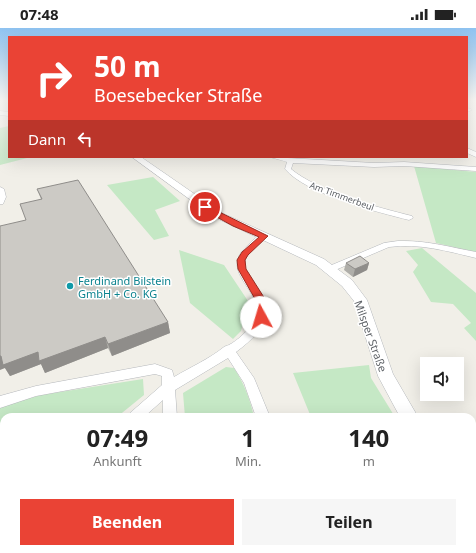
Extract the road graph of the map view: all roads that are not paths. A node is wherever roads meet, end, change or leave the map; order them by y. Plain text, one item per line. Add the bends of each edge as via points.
1 (137, 158) edge
2 (278, 158) edge
3 (291, 161) junction
4 (476, 169) edge
5 (0, 191) edge
6 (0, 202) edge
7 (409, 218) dead end
8 (264, 236) junction
9 (476, 255) edge
10 (330, 269) junction
11 (228, 350) junction
12 (169, 387) junction
13 (0, 402) edge
14 (140, 413) edge
15 (170, 413) edge
16 (262, 413) edge
17 (407, 413) edge

1 - 8 street, Milsper Straße via 218,215
2 - 3 street
3 - 4 street
3 - 7 street, Am Timmerbeul via 288,169 307,183 391,214
5 - 6 street
8 - 10 street, Milsper Straße
8 - 11 street via 241,260 242,269 260,299 261,317 249,333
9 - 10 street via 417,243 395,243
10 - 17 street, Milsper Straße via 347,283 360,300 386,376
11 - 12 street
11 - 16 street via 240,363 257,395
12 - 13 street via 168,372 155,369 36,391
12 - 14 street
12 - 15 street

